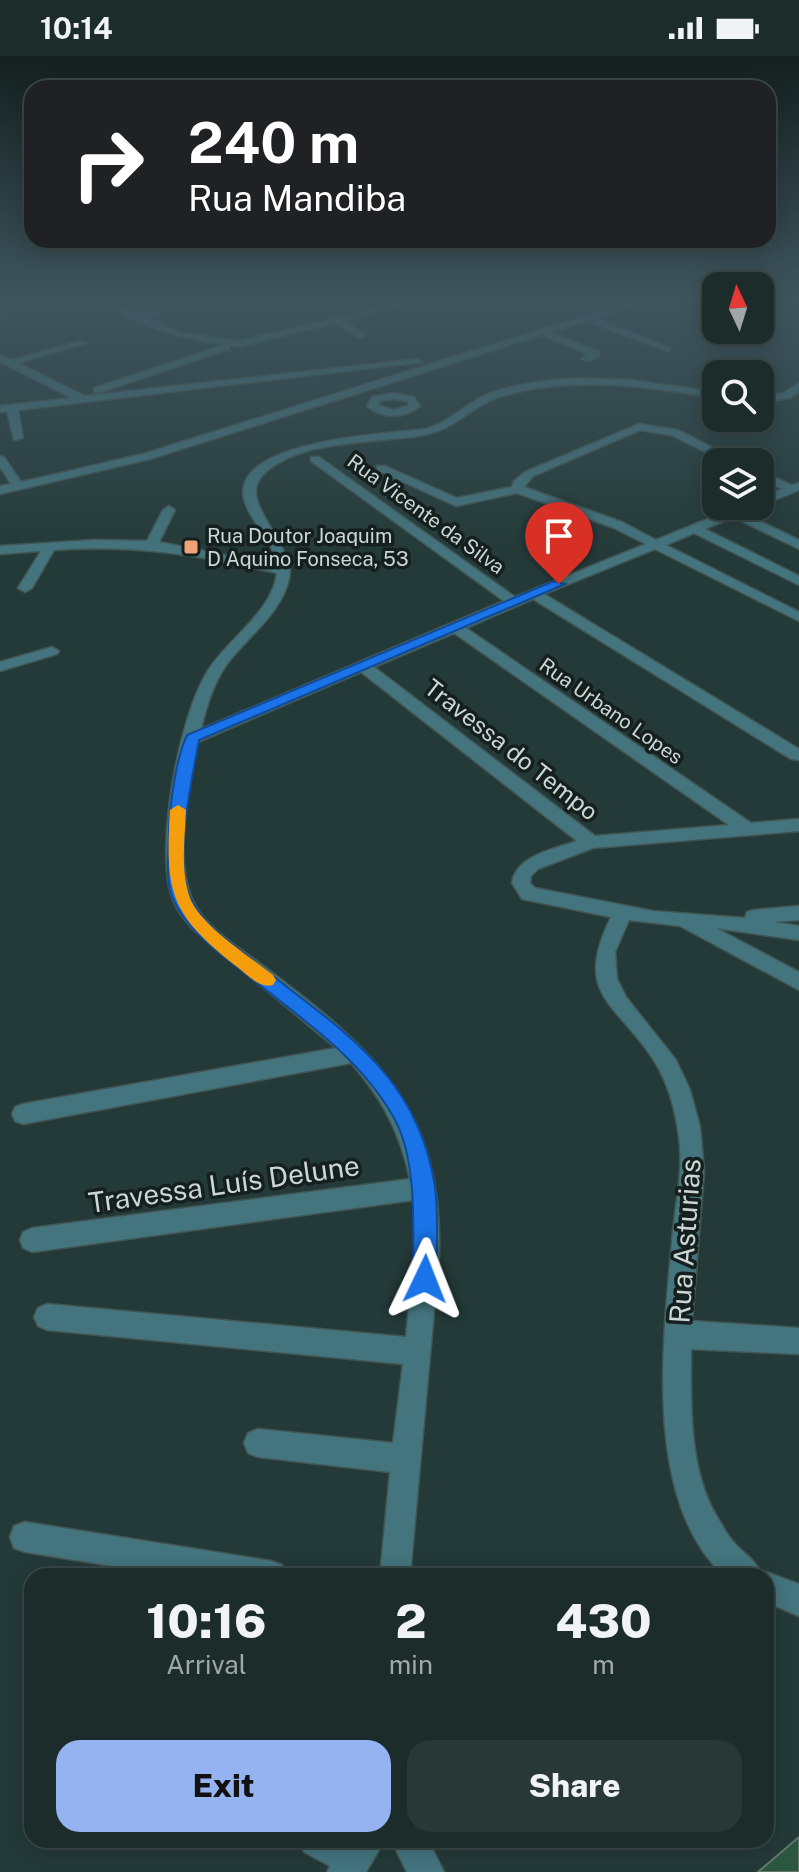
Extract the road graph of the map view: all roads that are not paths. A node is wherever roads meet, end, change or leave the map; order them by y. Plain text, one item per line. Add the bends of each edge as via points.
1 (62, 388) edge
2 (104, 388) edge
3 (189, 388) edge
4 (368, 388) edge
5 (533, 388) edge
6 (674, 388) edge
7 (364, 389) junction
8 (797, 392) edge
9 (702, 393) edge
10 (774, 397) edge
11 (381, 398) junction
12 (87, 399) junction
13 (6, 408) edge
14 (417, 415) junction
15 (446, 427) junction
16 (18, 438) dead end
17 (707, 448) edge
18 (0, 459) edge
19 (315, 459) dead end
20 (381, 468) dead end
21 (774, 480) edge
22 (19, 487) junction
23 (795, 488) edge
24 (518, 489) junction
25 (0, 490) edge
26 (774, 496) edge
27 (169, 510) dead end
28 (716, 520) edge
29 (747, 520) edge
30 (695, 529) junction
31 (656, 544) junction
32 (151, 545) junction
33 (799, 545) edge
34 (50, 546) junction
35 (0, 550) edge
36 (285, 571) junction
37 (799, 581) edge
38 (25, 588) dead end
39 (534, 594) junction
40 (514, 602) junction
41 (799, 617) edge
42 (454, 626) junction
43 (52, 651) dead end
44 (363, 666) junction
45 (0, 667) edge
46 (193, 738) junction
47 (797, 755) edge
48 (799, 825) edge
49 (746, 828) junction
50 (591, 842) junction
51 (799, 913) edge
52 (622, 914) junction
53 (681, 920) junction
54 (718, 921) junction
55 (799, 933) edge
56 (799, 982) edge
57 (357, 1053) junction
58 (23, 1114) dead end
59 (424, 1188) junction
60 (32, 1240) dead end
61 (47, 1317) dead end
62 (679, 1333) junction
63 (799, 1341) edge
64 (418, 1352) junction
65 (258, 1443) dead end
66 (406, 1459) junction
67 (25, 1537) dead end
68 (221, 1568) edge
69 (396, 1568) edge
70 (739, 1568) edge
71 (774, 1590) edge
72 (799, 1600) edge
73 (334, 1848) edge
74 (413, 1848) edge
75 (355, 1857) edge
76 (426, 1872) edge

1 - 12 street
2 - 12 street
3 - 12 street
4 - 7 street
5 - 15 street via 490,397
6 - 9 street
7 - 11 street
7 - 22 street via 146,457
8 - 10 street
11 - 14 street via 410,399
11 - 14 street via 372,404 378,411
12 - 13 street
13 - 16 street
14 - 15 street
15 - 36 street via 304,450 257,474 246,494 277,544
17 - 24 street via 674,432 639,427 529,474
18 - 22 street
19 - 40 street, Rua Vicente da Silva
20 - 24 street via 456,502
21 - 23 street
22 - 25 street
23 - 26 street
24 - 31 street
27 - 32 street
28 - 30 street
29 - 33 street
30 - 31 street
30 - 37 street
31 - 39 street
31 - 41 street
32 - 34 street
32 - 36 street
34 - 35 street
34 - 38 street
36 - 46 street via 266,611 210,678
39 - 40 street
39 - 47 street
40 - 42 street
42 - 44 street
42 - 49 street, Rua Urbano Lopes
43 - 45 street
44 - 46 street
44 - 50 street, Travessa do Tempo
46 - 57 street via 178,812 175,862 182,899 223,946
48 - 49 street
49 - 50 street
50 - 52 street via 524,870 523,890
51 - 54 street
52 - 53 street
52 - 62 street, Rua Asturias via 605,954 609,982 624,1011 676,1079 691,1143
53 - 54 street
53 - 56 street
54 - 55 street
57 - 58 street
57 - 59 street via 406,1119
59 - 60 street, Travessa Luís Delune
59 - 64 street via 425,1279
61 - 64 street
62 - 63 street
62 - 70 street, Rua Asturias via 677,1406 685,1462 698,1508 720,1550
64 - 66 street
65 - 66 street
66 - 69 street
67 - 68 street
71 - 72 street
73 - 75 street
74 - 76 street

